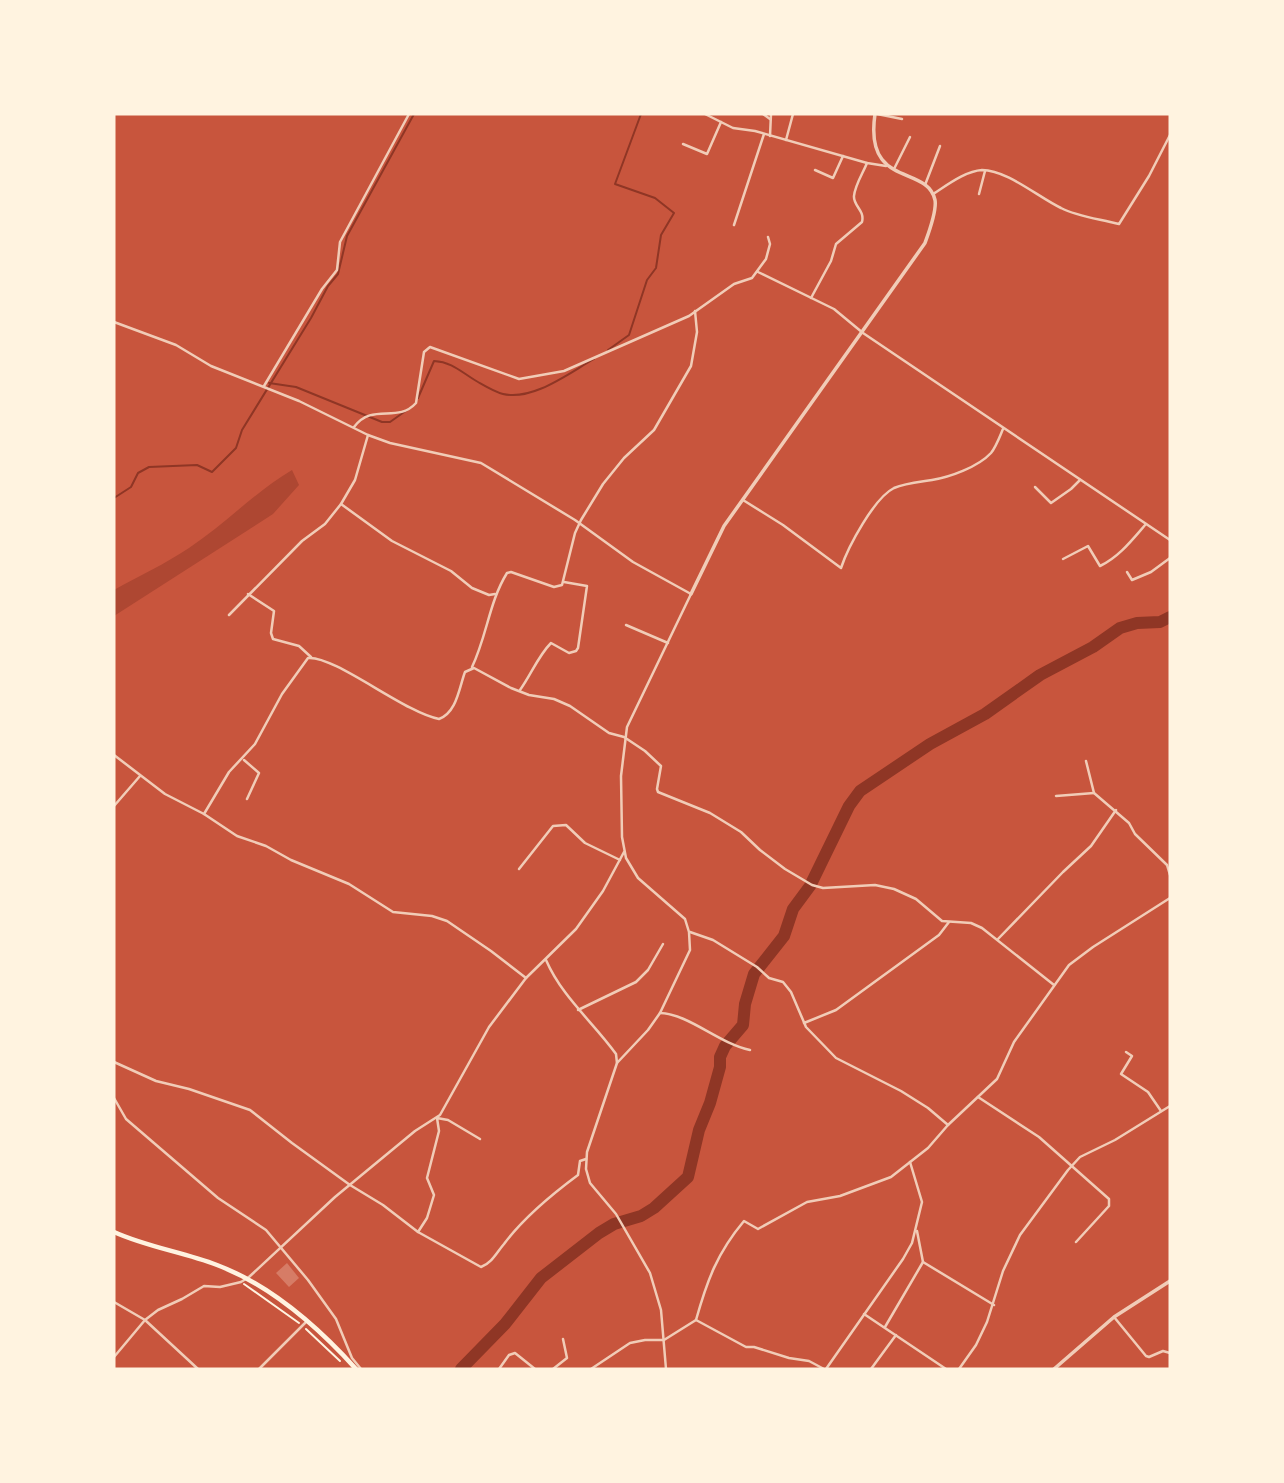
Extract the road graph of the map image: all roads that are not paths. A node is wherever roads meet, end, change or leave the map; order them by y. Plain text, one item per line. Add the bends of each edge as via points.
1 (409, 114) edge
2 (705, 114) edge
3 (763, 114) edge
4 (771, 114) edge
5 (793, 114) edge
6 (876, 114) edge
7 (770, 119) junction
8 (902, 119) dead end
9 (721, 122) junction
10 (764, 134) junction
11 (1170, 135) edge
12 (770, 136) junction
13 (910, 136) dead end
14 (786, 140) junction
15 (683, 144) dead end
16 (940, 146) dead end
17 (843, 156) junction
18 (867, 163) junction
19 (888, 166) junction
20 (894, 169) junction
21 (815, 170) dead end
22 (985, 171) junction
23 (925, 185) junction
24 (933, 194) junction
25 (979, 194) dead end
26 (734, 225) dead end
27 (768, 237) dead end
28 (758, 272) junction
29 (811, 298) junction
30 (695, 311) junction
31 (114, 322) edge
32 (863, 333) junction
33 (264, 386) junction
34 (353, 428) junction
35 (1003, 429) junction
36 (368, 435) junction
37 (1080, 480) junction
38 (1035, 487) dead end
39 (743, 500) junction
40 (341, 504) junction
41 (580, 523) junction
42 (1146, 524) junction
43 (1170, 540) edge
44 (1170, 558) edge
45 (1063, 559) dead end
46 (1127, 572) dead end
47 (564, 582) junction
48 (248, 594) junction
49 (495, 594) junction
50 (691, 594) junction
51 (229, 615) dead end
52 (626, 625) dead end
53 (668, 643) junction
54 (311, 657) junction
55 (472, 667) junction
56 (520, 691) junction
57 (624, 737) junction
58 (114, 755) edge
59 (243, 760) junction
60 (1086, 761) dead end
61 (140, 776) junction
62 (1094, 793) junction
63 (1056, 796) dead end
64 (247, 799) dead end
65 (114, 806) edge
66 (1116, 810) junction
67 (204, 814) junction
68 (624, 852) junction
69 (620, 860) junction
70 (519, 869) dead end
71 (1170, 875) edge
72 (1170, 898) edge
73 (949, 922) junction
74 (690, 932) junction
75 (998, 939) junction
76 (663, 944) dead end
77 (546, 959) junction
78 (526, 978) junction
79 (1054, 985) junction
80 (578, 1010) junction
81 (660, 1013) junction
82 (804, 1023) junction
83 (750, 1050) dead end
84 (1126, 1052) dead end
85 (114, 1062) edge
86 (617, 1063) junction
87 (978, 1097) junction
88 (114, 1098) edge
89 (1170, 1106) edge
90 (1161, 1111) junction
91 (437, 1118) junction
92 (948, 1125) junction
93 (480, 1139) dead end
94 (586, 1159) junction
95 (910, 1162) junction
96 (1072, 1166) junction
97 (350, 1185) junction
98 (917, 1227) junction
99 (114, 1232) edge
100 (418, 1232) junction
101 (1076, 1242) dead end
102 (282, 1247) junction
103 (923, 1262) junction
104 (1170, 1280) edge
105 (244, 1281) junction
106 (114, 1302) edge
107 (994, 1305) junction
108 (864, 1314) junction
109 (1115, 1317) junction
110 (145, 1320) junction
111 (696, 1320) junction
112 (304, 1323) junction
113 (885, 1327) junction
114 (896, 1335) junction
115 (563, 1339) dead end
116 (664, 1340) junction
117 (1170, 1353) edge
118 (114, 1357) edge
119 (198, 1369) edge
120 (258, 1369) edge
121 (356, 1369) edge
122 (361, 1369) edge
123 (499, 1369) edge
124 (535, 1369) edge
125 (552, 1369) edge
126 (591, 1369) edge
127 (666, 1369) edge
128 (825, 1369) edge
129 (871, 1369) edge
130 (946, 1369) edge
131 (959, 1369) edge
132 (1054, 1369) edge

1 - 33 street via 340,242 337,270
2 - 9 street
3 - 7 street
4 - 7 street
5 - 14 street
6 - 8 street
6 - 19 street via 875,145
7 - 12 street
9 - 10 street
9 - 15 street via 707,155
10 - 12 street
10 - 26 street
11 - 22 street via 1119,224 1063,209 1002,175
12 - 14 street
13 - 20 street
14 - 17 street
16 - 23 street
17 - 18 street
17 - 21 street via 833,178
18 - 19 street
18 - 29 street via 854,195 863,213 862,222 836,244
19 - 20 street
20 - 23 street
22 - 24 street via 966,175
22 - 25 street
23 - 24 street
24 - 32 street via 935,205 925,243
27 - 28 street via 769,251
28 - 29 street
28 - 30 street
29 - 32 street via 834,309
30 - 34 street via 573,369 524,379 430,347 424,352 416,403 401,413 365,416
30 - 41 street via 697,332 691,366 665,414 603,484
31 - 33 street
32 - 35 street
32 - 39 street
33 - 34 street
34 - 36 street
35 - 37 street
35 - 39 street via 992,452 976,464 886,495 861,524 841,568
36 - 40 street via 355,480
36 - 41 street via 481,463
37 - 38 street via 1051,503
37 - 42 street
39 - 50 street
40 - 48 street
40 - 49 street via 392,541 451,571 472,588
41 - 47 street
41 - 50 street via 633,562
42 - 43 street
42 - 45 street via 1100,566 1088,546
44 - 46 street via 1132,580
47 - 49 street via 554,587 509,572
47 - 56 street via 587,586 578,648 569,653 551,643
48 - 51 street
48 - 54 street via 274,611 273,639 303,648
49 - 55 street
50 - 53 street
52 - 53 street
53 - 57 street
54 - 55 street via 439,719 453,706 465,672
54 - 59 street via 289,682
55 - 56 street
56 - 57 street via 563,702 609,733
57 - 68 street
57 - 73 street via 662,766 658,792 710,813 812,885 894,889
58 - 61 street
59 - 64 street via 259,772
59 - 67 street via 229,772
60 - 62 street
61 - 65 street
61 - 67 street
62 - 63 street
62 - 66 street
66 - 71 street via 1167,865
66 - 75 street via 1091,846
67 - 78 street via 229,832 349,884 393,912 447,921
68 - 69 street
68 - 74 street via 632,870 681,914
69 - 70 street via 558,824
69 - 77 street via 581,922
72 - 79 street via 1074,960
73 - 75 street via 977,925
73 - 82 street via 939,935 836,1010
74 - 81 street via 689,956
74 - 82 street via 713,940 769,978 783,982
75 - 79 street
76 - 80 street via 641,978
77 - 78 street
77 - 80 street
78 - 91 street via 478,1043
79 - 87 street via 1014,1042 997,1079
80 - 86 street via 616,1054
81 - 83 street via 672,1013
81 - 86 street
82 - 92 street via 841,1062 901,1091
84 - 90 street via 1132,1056 1121,1074 1148,1092
85 - 97 street via 156,1081 250,1110
86 - 94 street
87 - 92 street
87 - 96 street via 1039,1137
88 - 102 street via 126,1119 218,1198 260,1224
89 - 90 street
90 - 96 street
91 - 93 street
91 - 97 street
91 - 100 street via 439,1131 427,1178 435,1195
92 - 95 street
94 - 100 street via 580,1161 578,1175 513,1231 485,1266
94 - 116 street via 590,1183 616,1214 650,1273 662,1310
95 - 98 street via 922,1202
95 - 111 street via 891,1178 807,1202 758,1229 744,1221 708,1278
96 - 101 street via 1110,1202
96 - 107 street via 1020,1235
97 - 100 street
97 - 102 street
98 - 103 street
98 - 108 street via 903,1259
99 - 105 main road via 219,1266
102 - 105 street
102 - 122 street via 336,1319
103 - 107 street
103 - 113 street
104 - 109 street
105 - 110 street via 204,1286
105 - 112 main road via 272,1296
106 - 110 street
107 - 131 street
108 - 113 street
108 - 128 street
109 - 117 street via 1146,1356
109 - 132 street
110 - 118 street
110 - 119 street
111 - 116 street
111 - 128 street via 746,1347
112 - 120 street
112 - 121 main road
113 - 114 street
114 - 129 street
114 - 130 street
115 - 125 street via 567,1358
116 - 126 street via 630,1343
116 - 127 street
123 - 124 street via 515,1353

